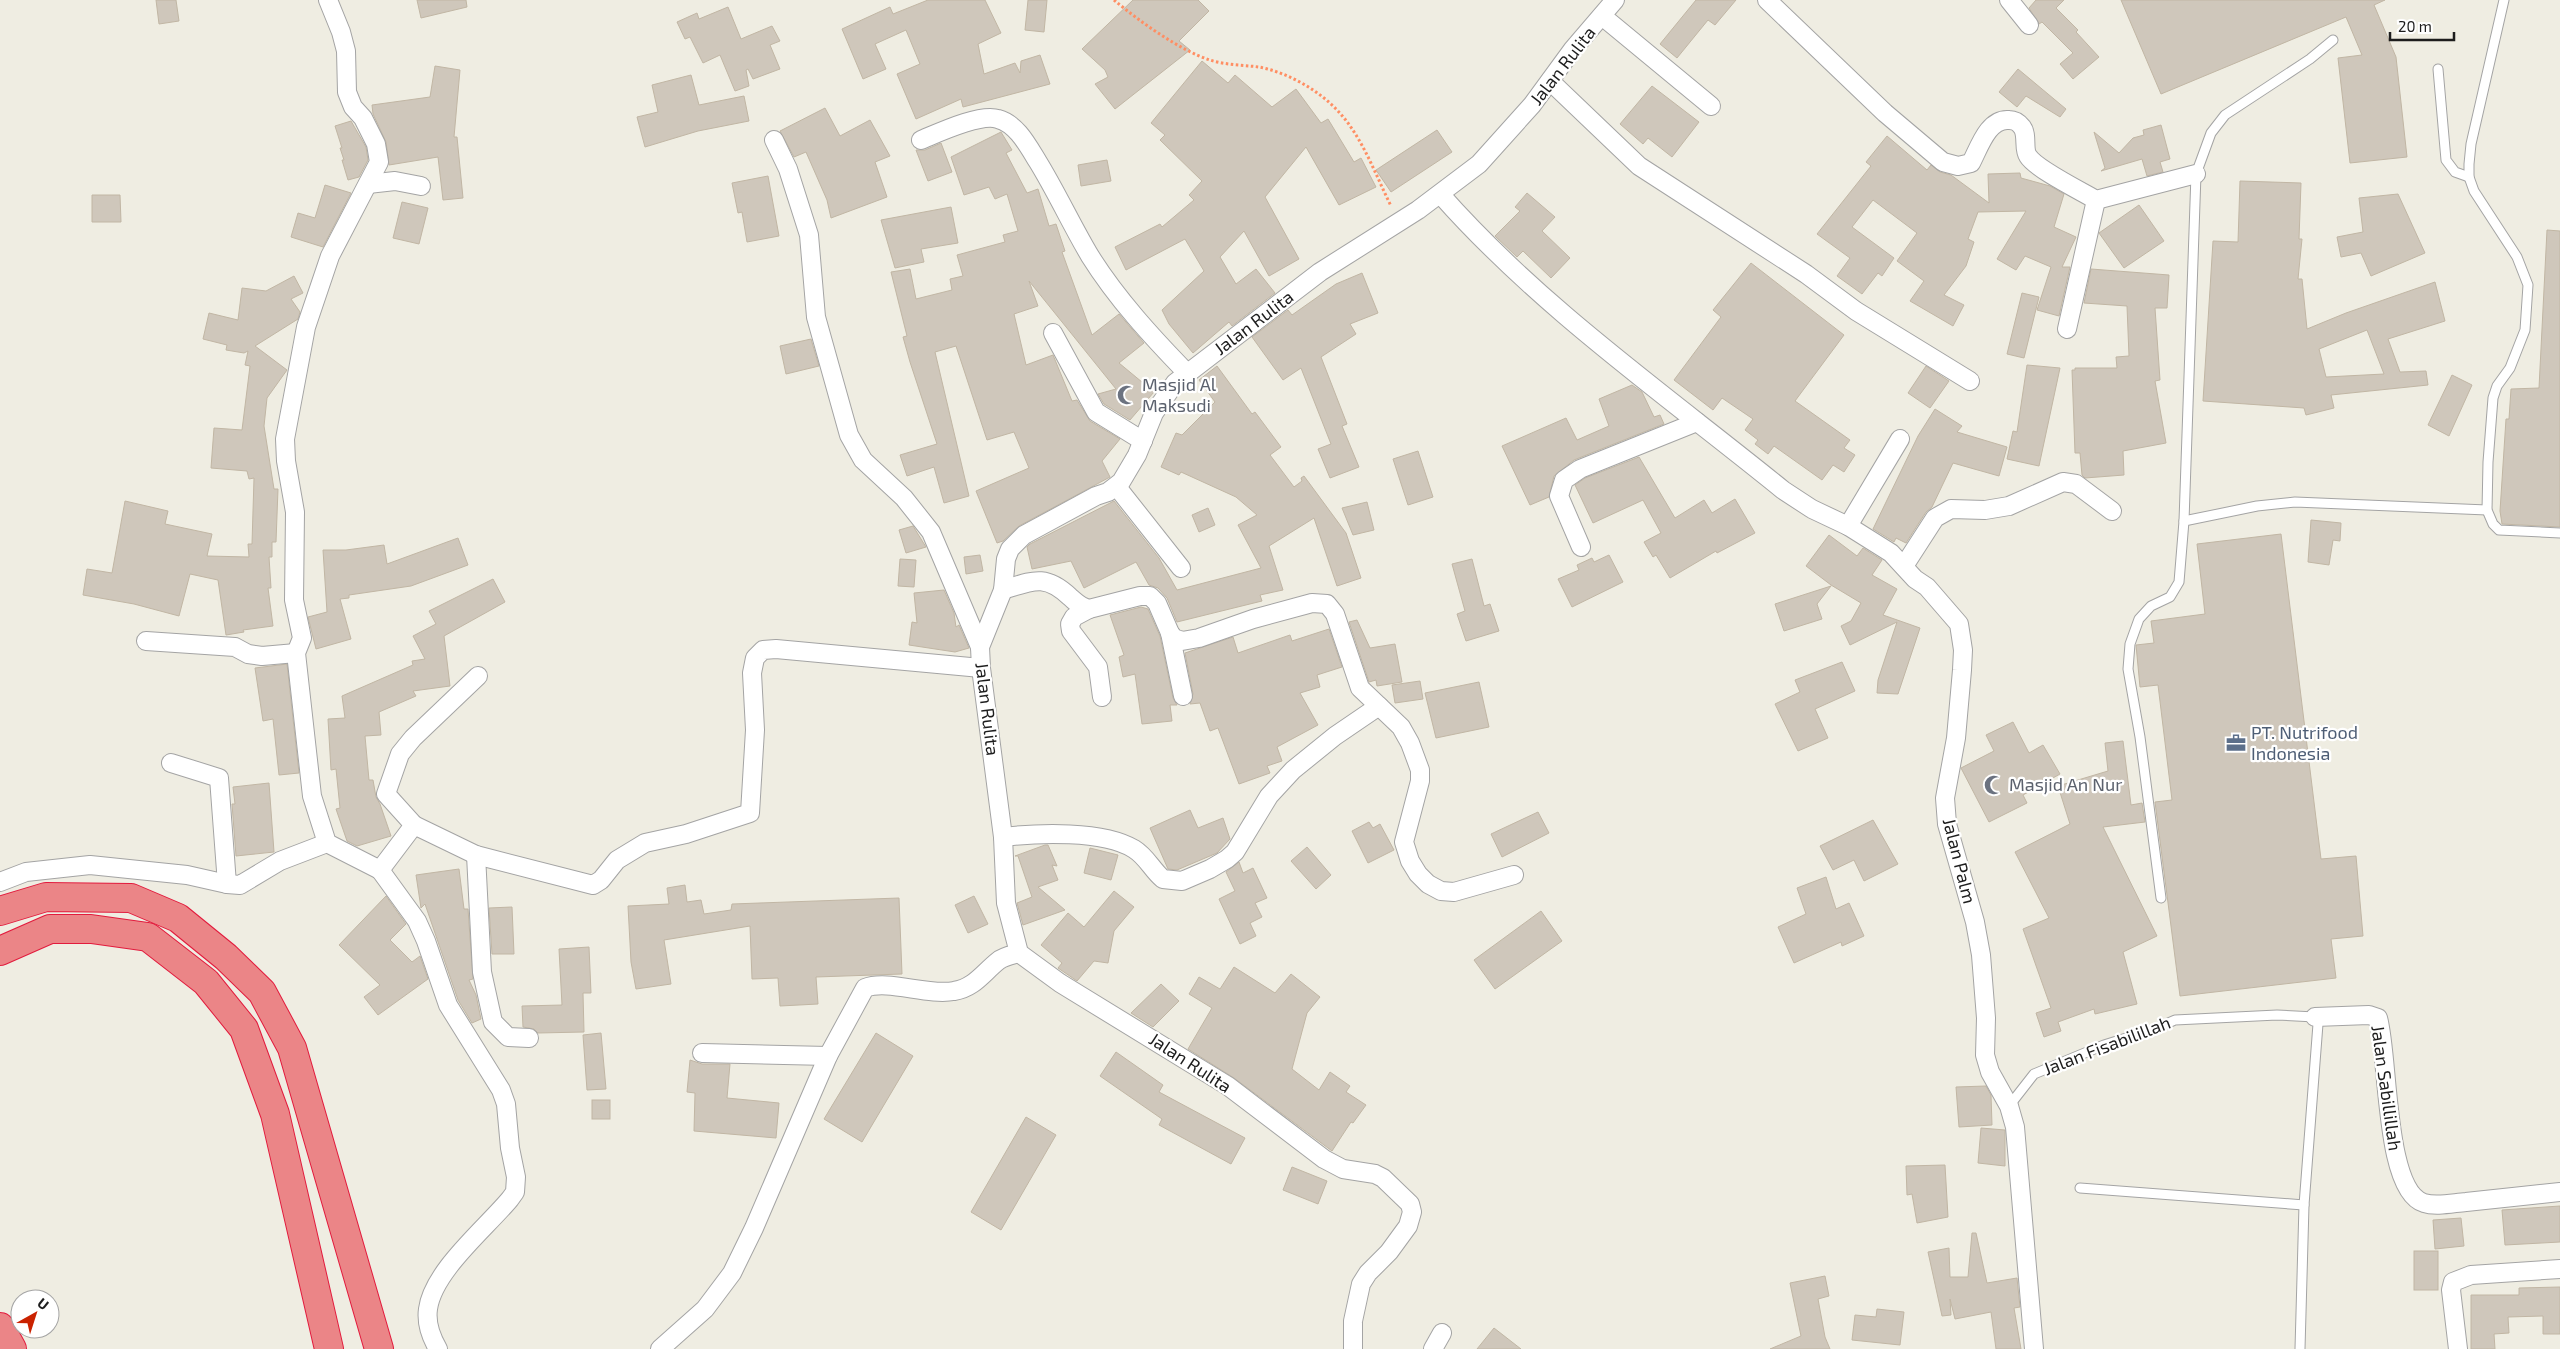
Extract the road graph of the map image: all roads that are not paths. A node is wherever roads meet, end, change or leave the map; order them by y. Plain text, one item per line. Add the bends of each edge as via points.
1 (328, 0) edge
2 (1616, 0) edge
3 (1767, 0) edge
4 (2009, 0) edge
5 (2504, 0) edge
6 (1602, 16) junction
7 (2029, 24) dead end
8 (2333, 40) dead end
9 (2438, 69) dead end
10 (1550, 81) junction
11 (1711, 106) dead end
12 (774, 140) dead end
13 (921, 140) dead end
14 (2196, 174) junction
15 (2469, 177) junction
16 (368, 184) junction
17 (421, 186) dead end
18 (1441, 194) junction
19 (2096, 200) junction
20 (2067, 329) dead end
21 (1053, 333) dead end
22 (1187, 373) junction
23 (1970, 382) dead end
24 (1697, 422) junction
25 (1900, 438) dead end
26 (1143, 441) junction
27 (1117, 487) junction
28 (2487, 510) junction
29 (2112, 511) dead end
30 (2184, 521) junction
31 (1848, 526) junction
32 (2560, 533) edge
33 (1581, 548) dead end
34 (1904, 566) junction
35 (1181, 568) dead end
36 (1002, 590) junction
37 (1089, 609) junction
38 (1170, 633) junction
39 (146, 641) dead end
40 (980, 647) junction
41 (296, 653) junction
42 (980, 668) junction
43 (478, 676) dead end
44 (1183, 696) dead end
45 (1102, 697) dead end
46 (1379, 706) junction
47 (171, 763) dead end
48 (414, 825) junction
49 (1003, 837) junction
50 (327, 843) junction
51 (476, 854) junction
52 (380, 870) junction
53 (1514, 875) dead end
54 (0, 882) edge
55 (227, 884) junction
56 (2162, 898) dead end
57 (0, 911) edge
58 (0, 951) edge
59 (1019, 952) junction
60 (2315, 1017) junction
61 (530, 1038) dead end
62 (702, 1053) dead end
63 (828, 1056) junction
64 (2009, 1106) junction
65 (2080, 1188) dead end
66 (2560, 1192) edge
67 (2304, 1205) junction
68 (2560, 1269) edge
69 (0, 1327) edge
70 (1442, 1333) dead end
71 (12, 1349) edge
72 (330, 1349) edge
73 (379, 1349) edge
74 (438, 1349) edge
75 (660, 1349) edge
76 (1353, 1349) edge
77 (1433, 1349) edge
78 (2034, 1349) edge
79 (2300, 1349) edge
80 (2458, 1349) edge

1 - 16 street via 346,51 348,92 353,107 363,118 376,144 379,162
2 - 6 street, Jalan Rulita
3 - 19 street via 1885,113 1943,162 1958,166 1971,163 1987,132 1996,123 2016,120 2023,128 2026,155 2037,166
4 - 7 street
5 - 15 lane via 2471,144
6 - 10 street, Jalan Rulita
6 - 11 street
8 - 14 lane via 2225,115 2211,133
9 - 15 lane via 2446,160 2455,172
10 - 18 street, Jalan Rulita via 1479,164
10 - 23 street via 1639,166
12 - 40 street via 788,168 809,236 816,317 849,435 863,460 904,498 930,532
13 - 22 street via 989,118 997,118 1018,132 1069,214 1090,256 1154,339
14 - 19 street
14 - 30 lane
15 - 28 lane via 2482,205 2517,257 2528,285 2525,330 2510,368 2493,398
16 - 17 street via 395,181
16 - 41 street via 330,256 306,327 285,438 295,512 294,600 302,638
18 - 22 street, Jalan Rulita via 1320,272
18 - 24 street via 1476,235 1558,311
19 - 20 street
21 - 26 street via 1096,412
22 - 26 street, Jalan Rulita via 1160,403
24 - 31 street via 1812,510
24 - 33 street via 1580,469 1564,480 1559,496
25 - 31 street
26 - 27 street, Jalan Rulita via 1132,466
27 - 35 street
27 - 36 street, Jalan Rulita via 1020,539 1007,554
28 - 30 lane via 2295,502
28 - 32 lane via 2499,530
29 - 34 street via 2076,484 2062,482 2009,506 1985,510 1951,509 1935,518
30 - 56 lane via 2180,582 2170,597 2152,606 2139,619 2130,644 2128,669
31 - 34 street via 1891,553
34 - 64 street, Jalan Palm via 1959,624 1963,650 1956,738 1945,798 1946,824 1975,922 1981,955 1985,1055 1990,1072
36 - 37 street via 1047,580 1082,608
36 - 40 street, Jalan Rulita
37 - 38 street via 1150,596 1157,603
37 - 45 street via 1074,617 1070,624 1098,667
38 - 44 street
38 - 46 street via 1178,640 1188,641 1312,603 1327,604 1335,614 1360,688
39 - 41 street via 235,647 248,654 262,656
40 - 42 street, Jalan Rulita
41 - 50 street via 312,796
42 - 49 street, Jalan Rulita
42 - 51 street via 763,650 755,658 752,673 755,730 750,813 686,834 645,843 617,860 593,885
43 - 48 street via 400,754 386,794
46 - 49 street via 1293,770 1269,796 1235,852 1210,870 1182,881 1163,879 1142,855 1121,843 1042,833
46 - 53 street via 1401,727 1420,770 1404,842 1418,874 1441,892 1454,892
47 - 55 street via 219,778
48 - 51 street
48 - 52 street
49 - 59 street, Jalan Rulita via 1006,903
50 - 52 street
50 - 55 street via 280,861 240,885
51 - 61 street via 482,972 493,1022 508,1036
52 - 74 street via 417,921 448,1005 501,1090 506,1104 516,1177 515,1192 454,1262 434,1292 428,1316 432,1338
54 - 55 street via 26,872 90,865 187,875
57 - 73 highway via 46,897 131,898 178,918 262,992 292,1048
58 - 72 highway via 50,929 91,929 148,937 206,982 244,1029 275,1114
59 - 63 street via 998,960 976,982 953,991 874,984 865,988
59 - 76 street, Jalan Rulita via 1060,983 1221,1081 1324,1158 1343,1169 1375,1174 1404,1197 1412,1212 1408,1226 1361,1284 1353,1321
60 - 64 lane, Jalan Fisabilillah via 2277,1015 2175,1020 2034,1074
60 - 66 street, Jalan Sabillillah via 2369,1015 2378,1018 2396,1158 2412,1197 2425,1204 2446,1204
60 - 67 lane via 2318,1024
62 - 63 street
63 - 75 street via 732,1273 705,1309
64 - 78 street via 2015,1127
65 - 67 lane
67 - 79 lane
68 - 80 street via 2471,1275 2453,1282 2451,1290
69 - 71 highway
70 - 77 street

